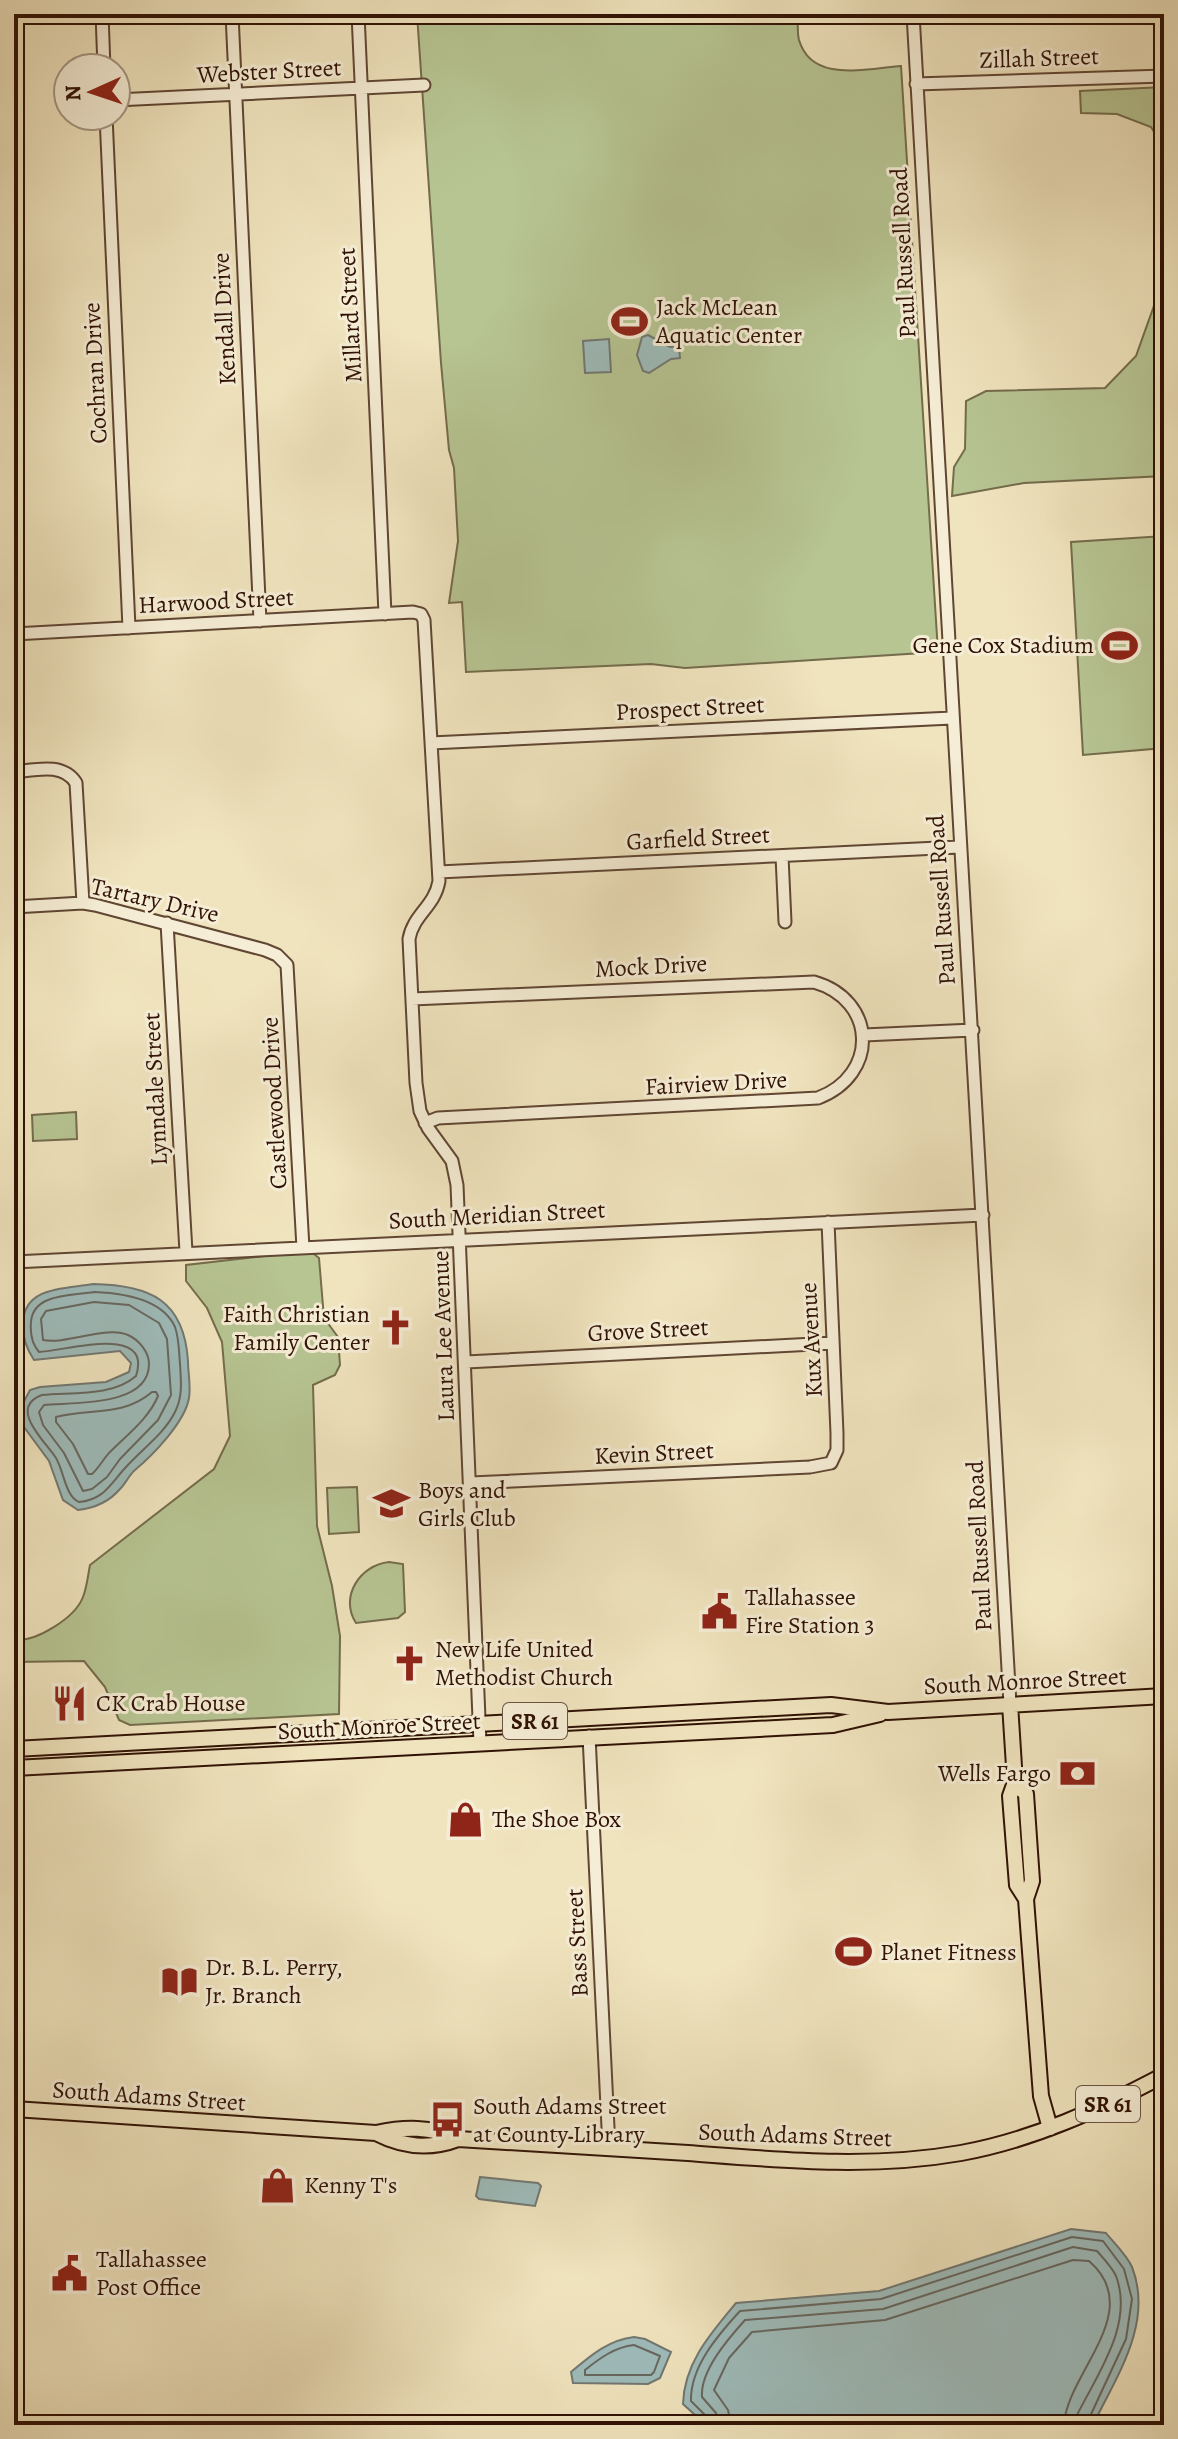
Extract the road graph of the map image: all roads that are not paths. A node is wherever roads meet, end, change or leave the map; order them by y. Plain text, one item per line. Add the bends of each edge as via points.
1 (102, 14) edge
2 (232, 14) edge
3 (358, 14) edge
4 (913, 14) edge
5 (103, 52) edge
6 (1164, 76) edge
7 (916, 84) junction
8 (424, 85) dead end
9 (362, 89) junction
10 (236, 94) junction
11 (132, 99) edge
12 (107, 132) edge
13 (385, 614) junction
14 (421, 614) joint
15 (260, 621) junction
16 (129, 628) junction
17 (14, 634) edge
18 (952, 718) junction
19 (431, 743) junction
20 (14, 772) edge
21 (959, 847) junction
22 (782, 856) junction
23 (439, 872) junction
24 (83, 903) junction
25 (14, 907) edge
26 (785, 922) dead end
27 (167, 923) junction
28 (282, 959) joint
29 (412, 999) junction
30 (973, 1030) junction
31 (864, 1035) junction
32 (425, 1123) junction
33 (983, 1215) junction
34 (828, 1222) junction
35 (461, 1239) junction
36 (303, 1248) junction
37 (186, 1252) junction
38 (14, 1262) edge
39 (833, 1343) junction
40 (466, 1362) junction
41 (836, 1456) joint
42 (471, 1483) junction
43 (1164, 1696) edge
44 (1010, 1704) junction
45 (801, 1706) junction
46 (888, 1712) junction
47 (672, 1713) junction
48 (479, 1724) junction
49 (784, 1727) junction
50 (673, 1732) junction
51 (589, 1736) junction
52 (480, 1743) junction
53 (14, 1749) edge
54 (14, 1768) edge
55 (1164, 2075) edge
56 (14, 2109) edge
57 (1050, 2128) junction
58 (609, 2148) junction
59 (1164, 2414) edge
60 (1161, 2425) edge

1 - 5 street
2 - 10 street, Kendall Drive
3 - 9 street, Millard Street
4 - 7 street, Paul Russell Road
6 - 7 street, Zillah Street
7 - 18 street, Paul Russell Road
8 - 9 street, Webster Street
9 - 10 street, Webster Street
9 - 13 street, Millard Street
10 - 11 street, Webster Street
10 - 15 street, Kendall Drive
12 - 16 street, Cochran Drive
13 - 14 street, Harwood Street
13 - 15 street, Harwood Street
14 - 19 street, Laura Lee Avenue
15 - 16 street, Harwood Street
16 - 17 street, Harwood Street
18 - 19 street, Prospect Street
18 - 21 street, Paul Russell Road
19 - 23 street, Laura Lee Avenue
20 - 24 street via 60,769 76,783
21 - 22 street, Garfield Street
21 - 30 street, Paul Russell Road
22 - 23 street, Garfield Street
22 - 26 street
23 - 29 street, Laura Lee Avenue via 434,899 410,930
24 - 25 street, Tartary Drive
24 - 27 street, Tartary Drive
27 - 28 street, Tartary Drive
27 - 37 street, Lynndale Street
28 - 36 street, Castlewood Drive via 290,973
29 - 31 street, Mock Drive via 814,982 846,997
29 - 32 street, Laura Lee Avenue via 417,1095
30 - 31 street
30 - 33 street, Paul Russell Road
31 - 32 street, Fairview Drive via 863,1049 848,1075 818,1098 438,1118
32 - 35 street, Laura Lee Avenue via 456,1171
33 - 34 street, South Meridian Street
33 - 44 street, Paul Russell Road
34 - 35 street, South Meridian Street
34 - 39 street, Kux Avenue
35 - 36 street, South Meridian Street
35 - 40 street, Laura Lee Avenue
36 - 37 street, South Meridian Street
37 - 38 street, South Meridian Street
39 - 40 street, Grove Street
39 - 41 street, Kux Avenue
40 - 42 street, Laura Lee Avenue
41 - 42 street, Kevin Street via 825,1466
42 - 48 street, Laura Lee Avenue
43 - 44 main road, South Monroe Street
44 - 46 main road, South Monroe Street / SR 61
44 - 57 main road, Paul Russell Road / SR 61 via 1017,1885 1026,1899 1041,2096
45 - 46 main road, South Monroe Street / SR 61
45 - 47 main road, South Monroe Street / SR 61
45 - 49 main road via 798,1717
46 - 49 main road, South Monroe Street / SR 61 via 840,1724
47 - 48 main road, South Monroe Street / SR 61
47 - 50 main road
48 - 52 street, Laura Lee Avenue
48 - 53 main road, South Monroe Street / SR 61
49 - 50 main road, South Monroe Street / SR 61
50 - 51 main road, South Monroe Street / SR 61
51 - 52 main road, South Monroe Street / SR 61
51 - 58 street, Bass Street
52 - 54 main road, South Monroe Street / SR 61
55 - 57 main road, South Adams Street / SR 61
56 - 58 main road, South Adams Street via 376,2133 440,2130 458,2139
57 - 58 main road, South Adams Street via 962,2152 882,2162
59 - 60 street

